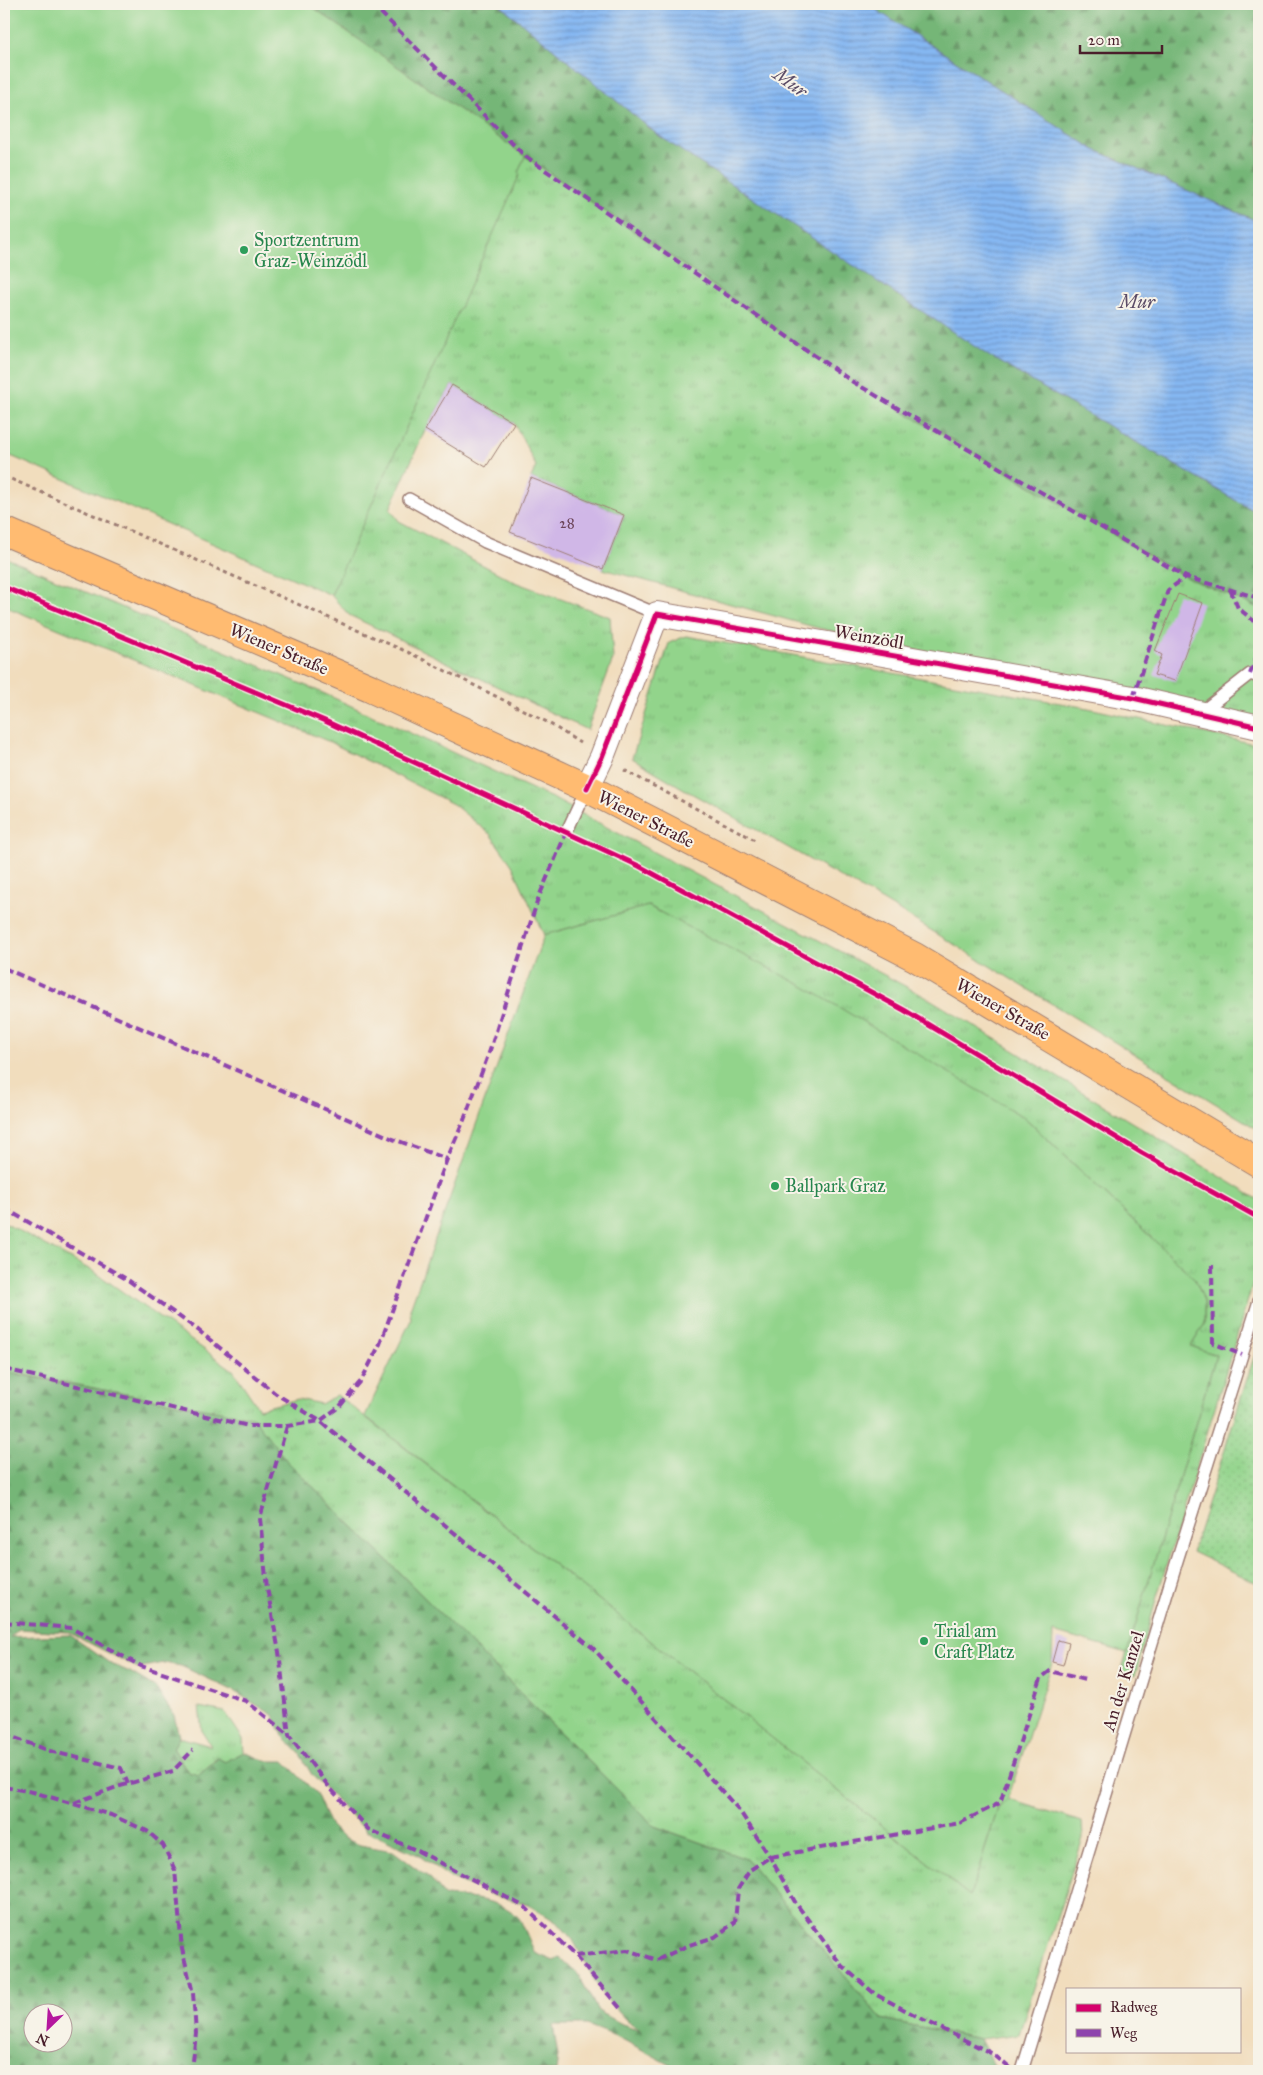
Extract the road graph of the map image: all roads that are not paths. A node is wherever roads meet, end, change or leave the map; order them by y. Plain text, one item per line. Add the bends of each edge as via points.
1 (409, 499) dead end
2 (4, 531) edge
3 (657, 614) junction
4 (1259, 676) edge
5 (1199, 713) junction
6 (1259, 727) edge
7 (587, 788) junction
8 (567, 831) dead end
9 (1259, 1163) edge
10 (1259, 1301) edge
11 (1022, 2071) edge

1 - 3 lane via 485,542
2 - 7 main road, Wiener Straße via 370,688
3 - 5 street, Weinzödl via 1133,698
3 - 7 street
4 - 5 lane via 1250,674
5 - 6 street, Weinzödl
7 - 8 lane
7 - 9 main road, Wiener Straße via 915,957
10 - 11 lane, An der Kanzel

